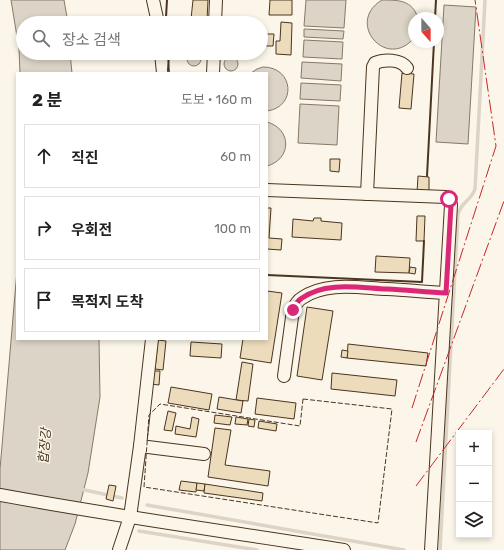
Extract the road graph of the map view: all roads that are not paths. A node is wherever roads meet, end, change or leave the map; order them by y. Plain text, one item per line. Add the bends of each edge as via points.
1 (153, 0) edge
2 (216, 0) edge
3 (156, 16) edge
4 (215, 16) edge
5 (162, 60) edge
6 (214, 60) edge
7 (407, 68) dead end
8 (163, 72) edge
9 (213, 72) edge
10 (268, 190) edge
11 (367, 194) junction
12 (446, 293) junction
13 (152, 340) edge
14 (284, 376) dead end
15 (140, 446) junction
16 (204, 454) dead end
17 (0, 495) edge
18 (130, 517) junction
19 (119, 550) edge
20 (344, 550) edge
21 (431, 550) edge

1 - 3 street
2 - 4 street
5 - 8 street
6 - 9 street
7 - 11 street via 400,61 374,63
10 - 11 street
11 - 12 street via 449,199 451,205
12 - 14 street via 347,287 321,290 301,298 293,310
12 - 21 street
13 - 15 street
15 - 16 street
15 - 18 street
17 - 18 street
18 - 19 street
18 - 20 street

